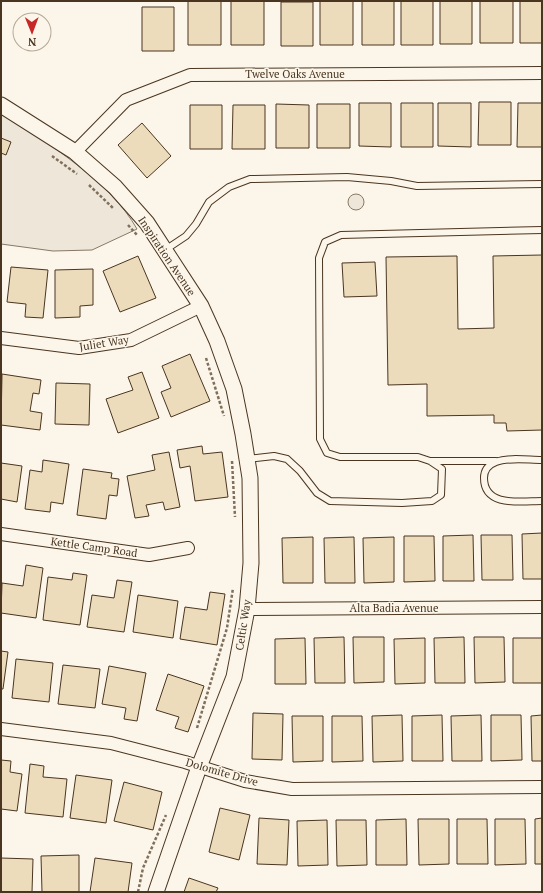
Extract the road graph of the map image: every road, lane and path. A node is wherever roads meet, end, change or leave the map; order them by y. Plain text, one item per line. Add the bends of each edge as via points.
1 (542, 73) edge
2 (1, 105) edge
3 (75, 152) junction
4 (51, 155) dead end
5 (81, 178) dead end
6 (86, 182) dead end
7 (542, 184) edge
8 (116, 211) dead end
9 (125, 222) dead end
10 (542, 230) edge
11 (138, 237) dead end
12 (165, 250) junction
13 (201, 306) junction
14 (1, 338) edge
15 (220, 348) joint
16 (206, 355) dead end
17 (225, 420) dead end
18 (230, 454) dead end
19 (247, 459) junction
20 (542, 460) edge
21 (430, 461) junction
22 (496, 461) junction
23 (542, 501) edge
24 (235, 521) dead end
25 (1, 534) edge
26 (188, 548) dead end
27 (234, 584) dead end
28 (542, 607) edge
29 (246, 609) junction
30 (1, 729) edge
31 (196, 735) dead end
32 (199, 767) junction
33 (542, 787) edge
34 (169, 810) dead end
35 (138, 892) edge
36 (156, 892) edge

1 - 3 street, Twelve Oaks Avenue via 190,75 126,100
2 - 3 street, Inspiration Avenue
3 - 12 street, Inspiration Avenue via 115,188 147,223
4 - 5 path
6 - 8 path
7 - 12 lane via 417,186 347,177 250,180 230,187 209,202 186,236
9 - 11 path
10 - 21 lane via 341,235 325,242 319,258 320,439 327,453 340,457 418,457
12 - 13 street, Inspiration Avenue
13 - 14 street, Juliet Way via 131,340 79,348
13 - 15 street, Inspiration Avenue
15 - 19 street, Celtic Way via 234,389
16 - 17 path
18 - 24 path
19 - 21 lane via 274,456 287,458 317,493 330,501 402,503 432,501 441,495 442,469
19 - 29 street, Celtic Way via 250,478 251,563
20 - 22 lane
21 - 22 lane
22 - 23 lane via 488,466 485,472 486,488 491,495 498,500 506,501
25 - 26 street, Kettle Camp Road via 149,555
27 - 31 path via 226,628
28 - 29 street, Alta Badia Avenue
29 - 32 street, Celtic Way via 234,677
30 - 32 street, Dolomite Drive via 111,743
32 - 33 street, Dolomite Drive via 245,781 292,789
32 - 36 street, Celtic Way
34 - 35 path via 143,868

